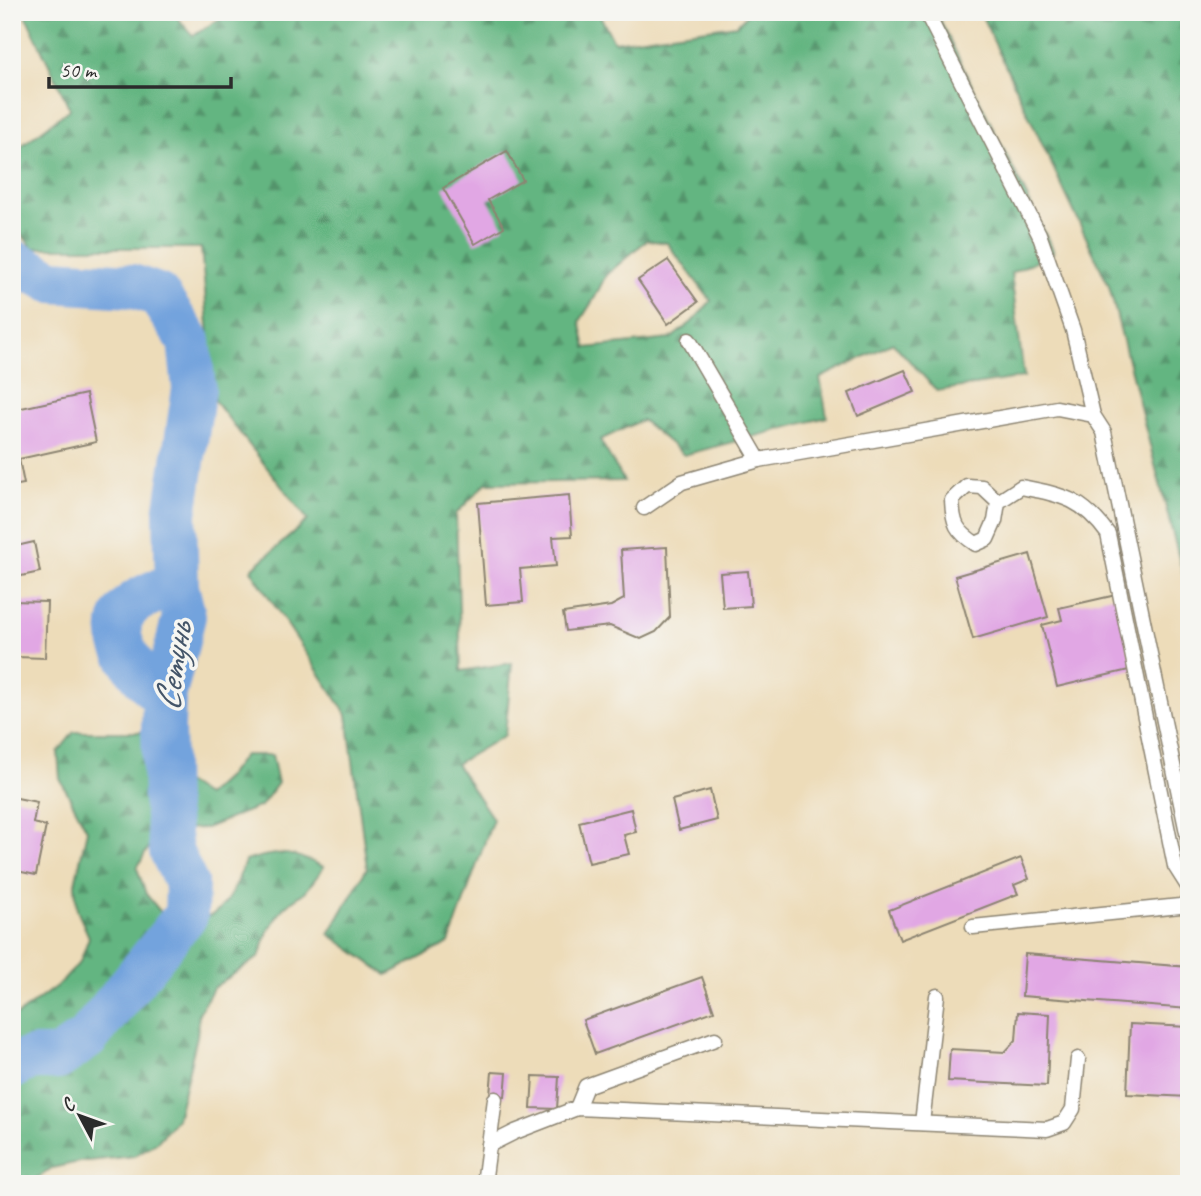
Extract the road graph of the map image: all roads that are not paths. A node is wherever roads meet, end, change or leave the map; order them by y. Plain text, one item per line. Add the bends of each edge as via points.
1 (926, 12) edge
2 (690, 340) dead end
3 (1093, 415) junction
4 (759, 460) junction
5 (998, 502) dead end
6 (643, 508) dead end
7 (1189, 842) edge
8 (1189, 888) edge
9 (1189, 903) edge
10 (973, 927) dead end
11 (937, 996) dead end
12 (715, 1039) dead end
13 (1078, 1059) dead end
14 (495, 1099) dead end
15 (578, 1108) junction
16 (922, 1123) junction
17 (489, 1145) junction
18 (484, 1184) edge

1 - 3 lane via 1039,234 1073,330
2 - 4 lane
3 - 4 lane via 1057,408
3 - 7 lane via 1104,432
4 - 6 lane via 682,482
5 - 8 lane via 1021,487 1062,495 1094,514 1108,534 1175,866
9 - 10 lane
11 - 16 lane
12 - 15 lane via 586,1086
13 - 16 lane via 1073,1109 1064,1122 1047,1129
14 - 17 lane
15 - 16 lane
15 - 17 lane
17 - 18 lane

